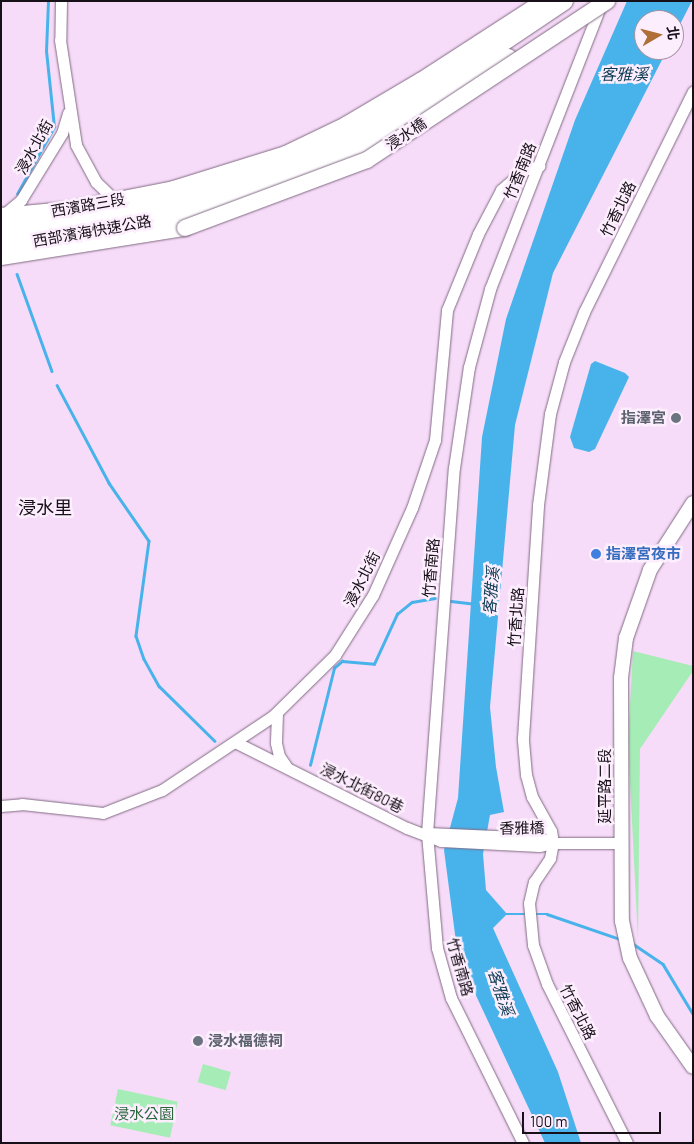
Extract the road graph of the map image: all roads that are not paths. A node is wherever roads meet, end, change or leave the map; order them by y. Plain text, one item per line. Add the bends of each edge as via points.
1 (61, 1) edge
2 (544, 1) edge
3 (564, 1) edge
4 (597, 1) edge
5 (603, 1) edge
6 (607, 1) edge
7 (693, 91) edge
8 (68, 112) junction
9 (539, 166) junction
10 (116, 201) junction
11 (180, 208) junction
12 (1, 216) edge
13 (1, 231) edge
14 (1, 245) edge
15 (1, 257) edge
16 (693, 503) edge
17 (277, 713) junction
18 (238, 743) junction
19 (286, 766) junction
20 (1, 806) edge
21 (427, 833) junction
22 (553, 843) junction
23 (621, 843) junction
24 (693, 1067) edge
25 (523, 1143) edge
26 (628, 1143) edge

1 - 8 street, 浸水北街 via 60,40
2 - 11 main road via 452,62 346,125
3 - 11 highway, 浸水橋 via 428,93 354,134
4 - 11 highway, 浸水橋 via 360,147 242,194
5 - 9 street, 竹香南路
6 - 11 main road, 浸水橋, bridge via 367,160
7 - 22 street, 竹香北路 via 584,312 564,362 550,414 538,505 523,738 526,775 532,797 551,831
8 - 10 street, 浸水北街 via 76,145 96,182
8 - 12 street, 浸水北街 via 62,133 21,200
9 - 17 street, 浸水北街 via 524,170 501,190 478,234 447,310 435,440 412,508 373,595 335,655
9 - 21 street, 竹香南路 via 490,289 459,417
10 - 11 main road, 西濱路三段
10 - 12 main road, 西濱路三段 via 67,210
11 - 13 highway, 西部濱海快速公路
11 - 14 highway, 西部濱海快速公路 via 89,234
11 - 15 main road via 96,245
16 - 23 street, 延平路二段 via 650,570 626,638 621,678
17 - 18 street, 浸水北街
17 - 19 street via 276,743
18 - 19 street, 浸水北街80巷
18 - 20 street, 浸水北街 via 162,790 103,813 22,804
19 - 21 street, 浸水北街80巷 via 407,828
21 - 22 street, 香雅橋
21 - 25 street, 竹香南路 via 436,948 451,998
22 - 23 street
22 - 26 street, 竹香北路 via 550,858 534,882 529,902 530,926 544,978
23 - 24 street, 延平路二段 via 622,921 630,958 657,1016

